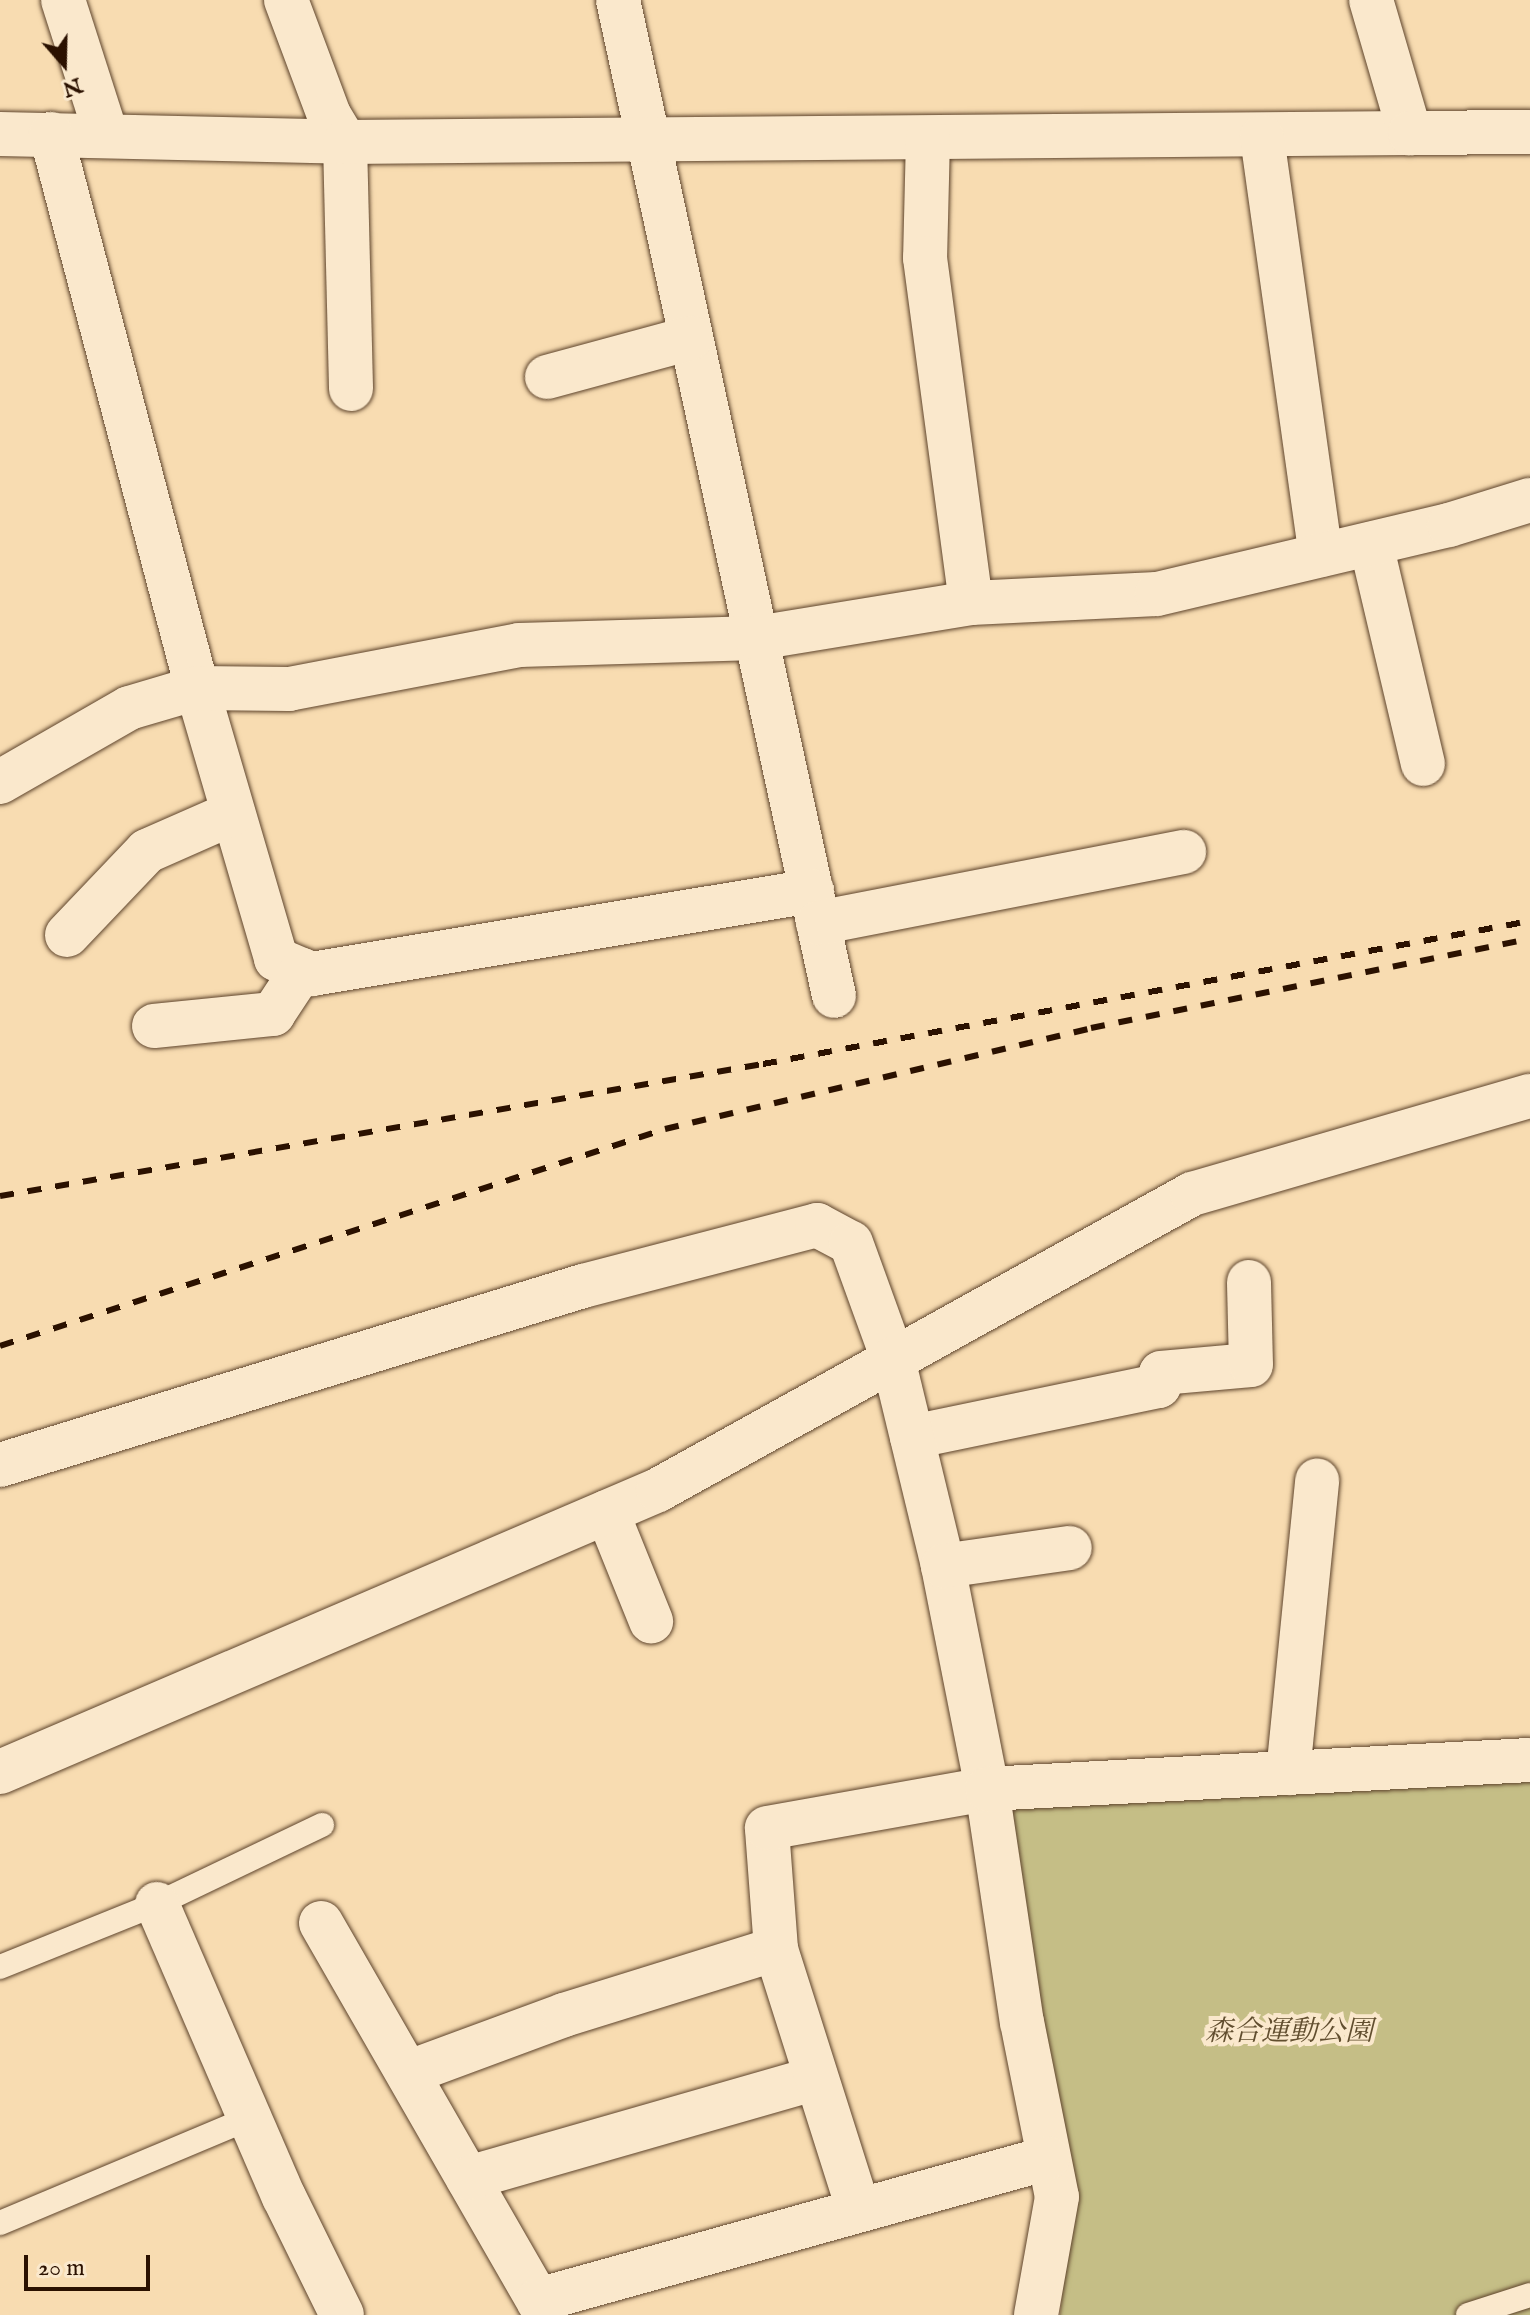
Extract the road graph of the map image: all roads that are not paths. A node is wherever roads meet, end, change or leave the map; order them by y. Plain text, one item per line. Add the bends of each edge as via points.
1 (63, 0) edge
2 (286, 0) edge
3 (618, 0) edge
4 (1371, 0) edge
5 (1530, 132) edge
6 (1410, 133) junction
7 (0, 134) edge
8 (51, 134) junction
9 (106, 134) junction
10 (645, 137) junction
11 (1262, 137) junction
12 (928, 138) junction
13 (345, 142) junction
14 (691, 338) junction
15 (547, 377) dead end
16 (351, 389) dead end
17 (1530, 500) edge
18 (1371, 544) junction
19 (1321, 555) junction
20 (971, 603) junction
21 (757, 638) junction
22 (197, 688) junction
23 (1423, 764) dead end
24 (0, 782) edge
25 (233, 813) junction
26 (1184, 852) dead end
27 (815, 907) junction
28 (67, 935) dead end
29 (302, 970) junction
30 (834, 996) dead end
31 (154, 1026) dead end
32 (1530, 1096) edge
33 (1249, 1282) dead end
34 (893, 1359) junction
35 (912, 1437) junction
36 (0, 1465) edge
37 (1317, 1480) dead end
38 (607, 1512) junction
39 (1070, 1548) dead end
40 (943, 1566) junction
41 (651, 1621) dead end
42 (1530, 1760) edge
43 (0, 1772) edge
44 (1288, 1773) junction
45 (987, 1789) junction
46 (322, 1825) dead end
47 (157, 1904) junction
48 (321, 1923) dead end
49 (776, 1949) junction
50 (0, 1967) edge
51 (410, 2072) junction
52 (816, 2078) junction
53 (250, 2118) junction
54 (1048, 2158) junction
55 (468, 2178) junction
56 (858, 2208) junction
57 (0, 2223) edge
58 (1530, 2295) edge
59 (542, 2308) edge
60 (333, 2312) edge
61 (1036, 2315) edge
62 (1468, 2315) edge

1 - 9 street
2 - 13 street via 329,115
3 - 10 street
4 - 6 street
5 - 6 street
6 - 11 street
7 - 8 street
8 - 9 street
8 - 22 street
9 - 13 street
10 - 12 street
10 - 13 street
10 - 14 street
11 - 12 street
11 - 19 street
12 - 20 street via 925,258
13 - 16 street
14 - 15 street
14 - 21 street
17 - 18 street
18 - 19 street
18 - 23 street
19 - 20 street via 1157,594
20 - 21 street
21 - 22 street via 519,645 289,689
21 - 27 street
22 - 24 street via 129,708
22 - 25 street
25 - 28 street via 147,851
25 - 29 street via 276,959
26 - 27 street
27 - 29 street via 312,974
27 - 30 street
29 - 31 street via 273,1014
32 - 34 street via 1192,1194
33 - 35 street via 1251,1365 1161,1373 1159,1386
34 - 35 street
34 - 36 street via 851,1243 817,1225 583,1286
34 - 38 street via 658,1490
35 - 40 street
37 - 44 street
38 - 41 street
38 - 43 street
39 - 40 street
40 - 45 street
42 - 44 street
44 - 45 street
45 - 49 street via 767,1828
45 - 54 street
46 - 47 lane
47 - 50 lane
47 - 53 street
48 - 51 street
49 - 51 street via 564,2015
49 - 52 street
51 - 55 street
52 - 55 street
52 - 56 street
53 - 57 lane
53 - 60 street
54 - 56 street
54 - 61 street via 1057,2197
55 - 59 street
56 - 59 street
58 - 62 lane

